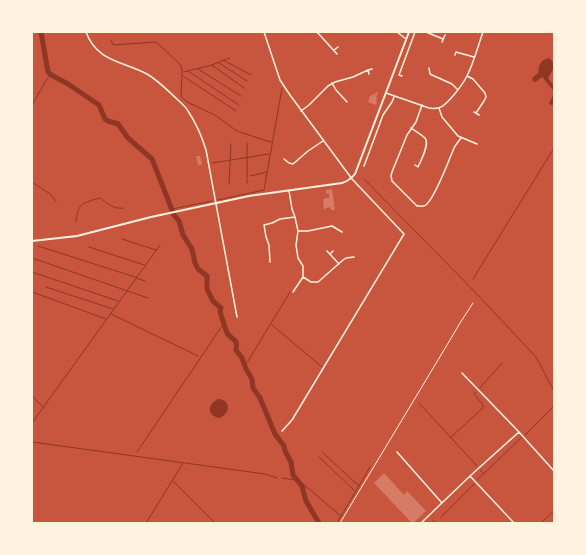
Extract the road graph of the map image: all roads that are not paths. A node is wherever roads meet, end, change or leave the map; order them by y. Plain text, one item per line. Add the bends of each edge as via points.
1 (86, 32) edge
2 (264, 32) edge
3 (317, 32) edge
4 (397, 32) edge
5 (409, 32) edge
6 (415, 32) edge
7 (426, 32) edge
8 (483, 32) edge
9 (445, 35) dead end
10 (406, 39) junction
11 (443, 39) junction
12 (442, 42) dead end
13 (338, 47) dead end
14 (334, 50) junction
15 (337, 54) dead end
16 (455, 55) dead end
17 (474, 57) junction
18 (429, 68) dead end
19 (372, 69) dead end
20 (368, 70) junction
21 (369, 74) dead end
22 (432, 75) junction
23 (402, 76) dead end
24 (467, 76) junction
25 (429, 77) dead end
26 (332, 83) junction
27 (458, 90) junction
28 (386, 93) junction
29 (394, 96) junction
30 (348, 97) dead end
31 (345, 99) junction
32 (346, 102) dead end
33 (422, 105) junction
34 (439, 108) junction
35 (301, 111) junction
36 (474, 112) dead end
37 (476, 113) junction
38 (479, 115) dead end
39 (411, 128) junction
40 (461, 138) junction
41 (323, 141) junction
42 (477, 144) dead end
43 (284, 159) dead end
44 (415, 165) dead end
45 (364, 166) dead end
46 (352, 179) junction
47 (289, 191) junction
48 (215, 203) junction
49 (422, 206) junction
50 (423, 211) dead end
51 (295, 217) junction
52 (264, 220) dead end
53 (264, 225) junction
54 (338, 229) junction
55 (298, 231) junction
56 (336, 232) dead end
57 (342, 232) dead end
58 (32, 241) edge
59 (327, 251) dead end
60 (333, 251) dead end
61 (330, 254) junction
62 (270, 256) junction
63 (266, 257) dead end
64 (354, 257) dead end
65 (270, 262) dead end
66 (339, 264) junction
67 (303, 277) junction
68 (293, 292) dead end
69 (237, 317) dead end
70 (462, 372) dead end
71 (282, 431) dead end
72 (519, 432) junction
73 (397, 452) dead end
74 (554, 471) edge
75 (470, 476) junction
76 (442, 502) junction
77 (421, 523) edge
78 (514, 523) edge

1 - 48 street via 94,46 105,56 162,84 188,110 206,150
2 - 35 street via 280,80
3 - 14 street
4 - 10 street
5 - 10 street
6 - 23 street via 400,75
7 - 11 street
8 - 17 street
9 - 11 street
10 - 28 street
11 - 12 street
13 - 14 street
14 - 15 street
16 - 17 street via 456,52
17 - 24 street
18 - 22 street
19 - 20 street
20 - 21 street
20 - 26 street
22 - 25 street
22 - 27 street via 452,84
24 - 27 street
24 - 37 street via 473,79 486,97
26 - 31 street
26 - 35 street
27 - 34 street
28 - 29 street
28 - 46 street
29 - 33 street
29 - 45 street via 383,115
30 - 31 street
31 - 32 street
33 - 34 street
33 - 39 street
34 - 40 street via 442,117
35 - 41 street
36 - 37 street
37 - 38 street
39 - 44 street via 427,142 418,167
39 - 49 street via 391,176 417,206
40 - 42 street
40 - 49 street via 437,188 427,204
41 - 43 street via 293,164
41 - 46 street
46 - 47 street via 342,183
46 - 71 street via 404,234 292,420
47 - 48 street
47 - 51 street
48 - 58 street via 77,236
48 - 69 street
49 - 50 street
51 - 53 street via 280,218
51 - 55 street
52 - 53 street
53 - 62 street
54 - 55 street via 332,226
54 - 56 street
54 - 57 street
55 - 67 street via 296,245 298,258 303,266
59 - 61 street
60 - 61 street
61 - 66 street
62 - 63 street
62 - 65 street
64 - 66 street via 346,258
66 - 67 street via 318,282 311,282
67 - 68 street
70 - 72 street
72 - 74 street
72 - 75 street
73 - 76 street
75 - 76 street
75 - 78 street
76 - 77 street

